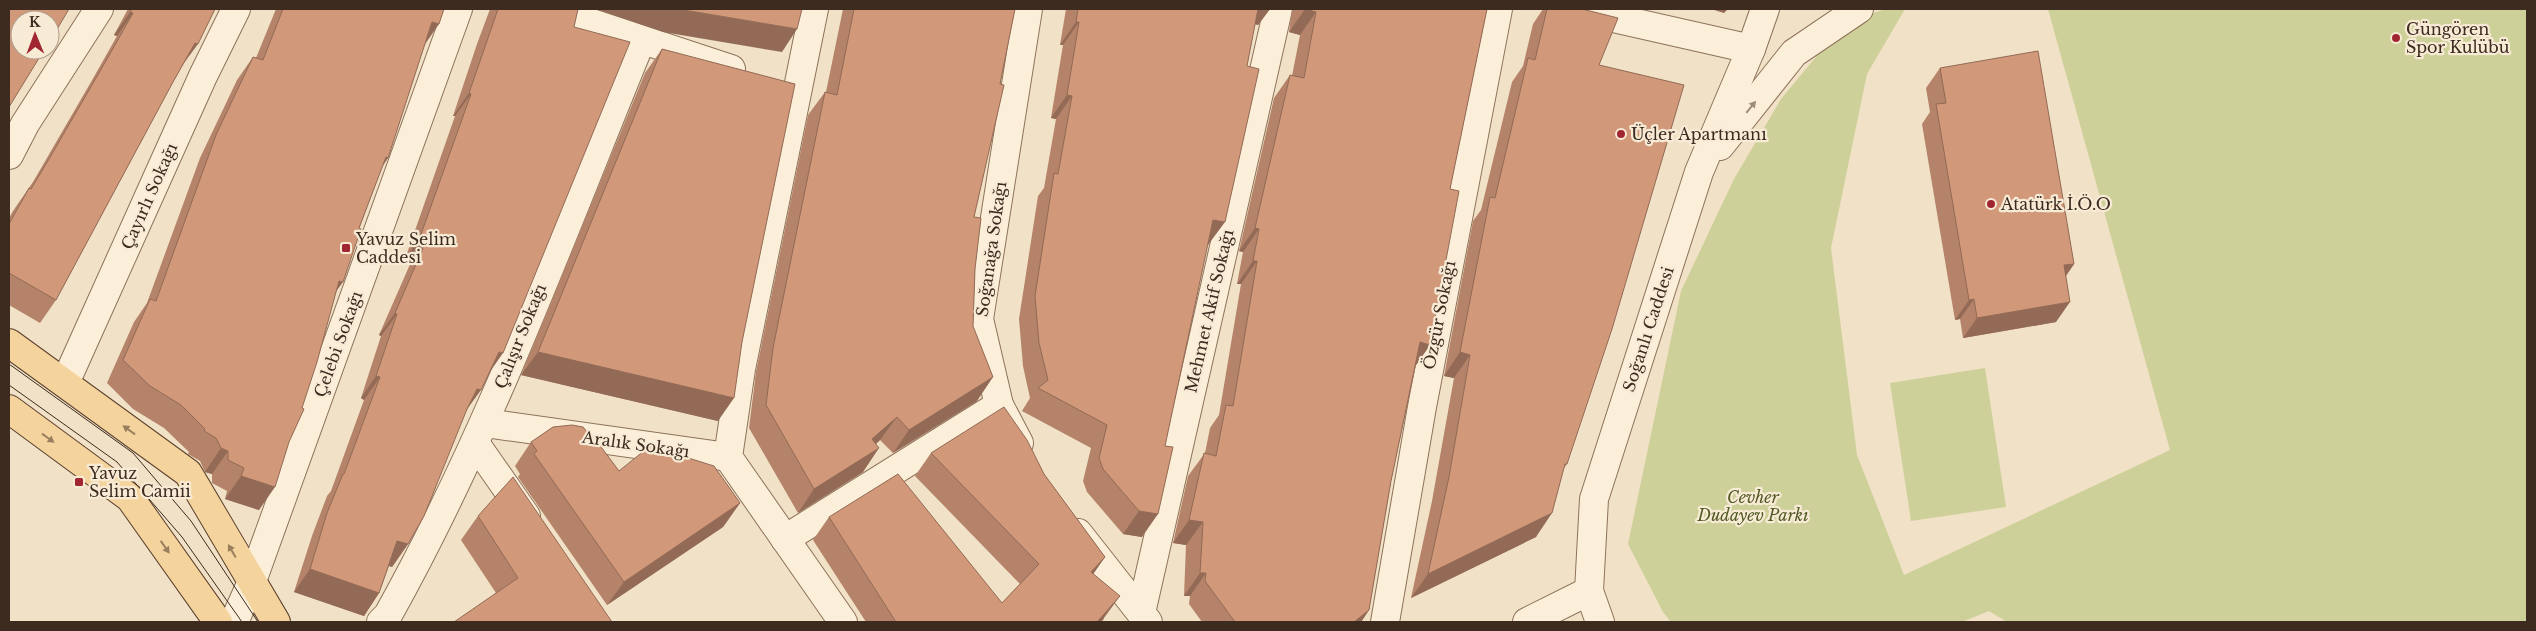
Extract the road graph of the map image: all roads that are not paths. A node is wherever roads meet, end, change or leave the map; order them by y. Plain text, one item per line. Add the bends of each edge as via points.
1 (98, 9) edge
2 (236, 9) edge
3 (458, 9) edge
4 (550, 9) edge
5 (814, 9) edge
6 (1028, 9) edge
7 (1278, 9) edge
8 (1498, 9) edge
9 (1574, 9) edge
10 (1765, 9) edge
11 (1859, 9) edge
12 (641, 41) junction
13 (1751, 48) junction
14 (797, 90) junction
15 (9, 154) edge
16 (1699, 172) junction
17 (9, 343) edge
18 (65, 383) junction
19 (999, 405) junction
20 (9, 409) edge
21 (480, 433) junction
22 (728, 456) junction
23 (1029, 462) edge
24 (1065, 516) edge
25 (538, 533) edge
26 (785, 539) junction
27 (251, 584) junction
28 (1589, 591) junction
29 (1144, 618) edge
30 (387, 620) edge
31 (218, 622) edge
32 (234, 622) edge
33 (276, 622) edge
34 (843, 622) edge
35 (1385, 622) edge
36 (1527, 622) edge
37 (1600, 622) edge

1 - 15 street
2 - 18 street, Çayırlı Sokağı
3 - 27 street, Çelebi Sokağı
4 - 12 street
5 - 14 street
6 - 19 street, Soğanağa Sokağı via 979,319
7 - 29 street, Mehmet Akif Sokağı
8 - 35 street, Özgür Sokağı via 1422,407
9 - 13 street
10 - 13 street, Soğanlı Caddesi
16 -> 11 street via 1794,53
12 - 14 street
12 - 21 street, Çalışır Sokağı
13 - 16 street, Soğanlı Caddesi
14 - 22 street via 741,369
16 - 28 street, Soğanlı Caddesi via 1594,498
17 - 18 main road
27 -> 18 main road via 188,473
19 - 23 street, Soğanağa Sokağı
19 - 26 street
20 -> 31 main road via 130,498
21 - 22 street, Aralık Sokağı
21 - 25 street
21 - 30 street, Çalışır Sokağı
22 - 26 street
24 - 29 street
26 - 34 street
27 - 32 street, Çelebi Sokağı
27 - 33 main road
28 - 36 street
28 - 37 street

